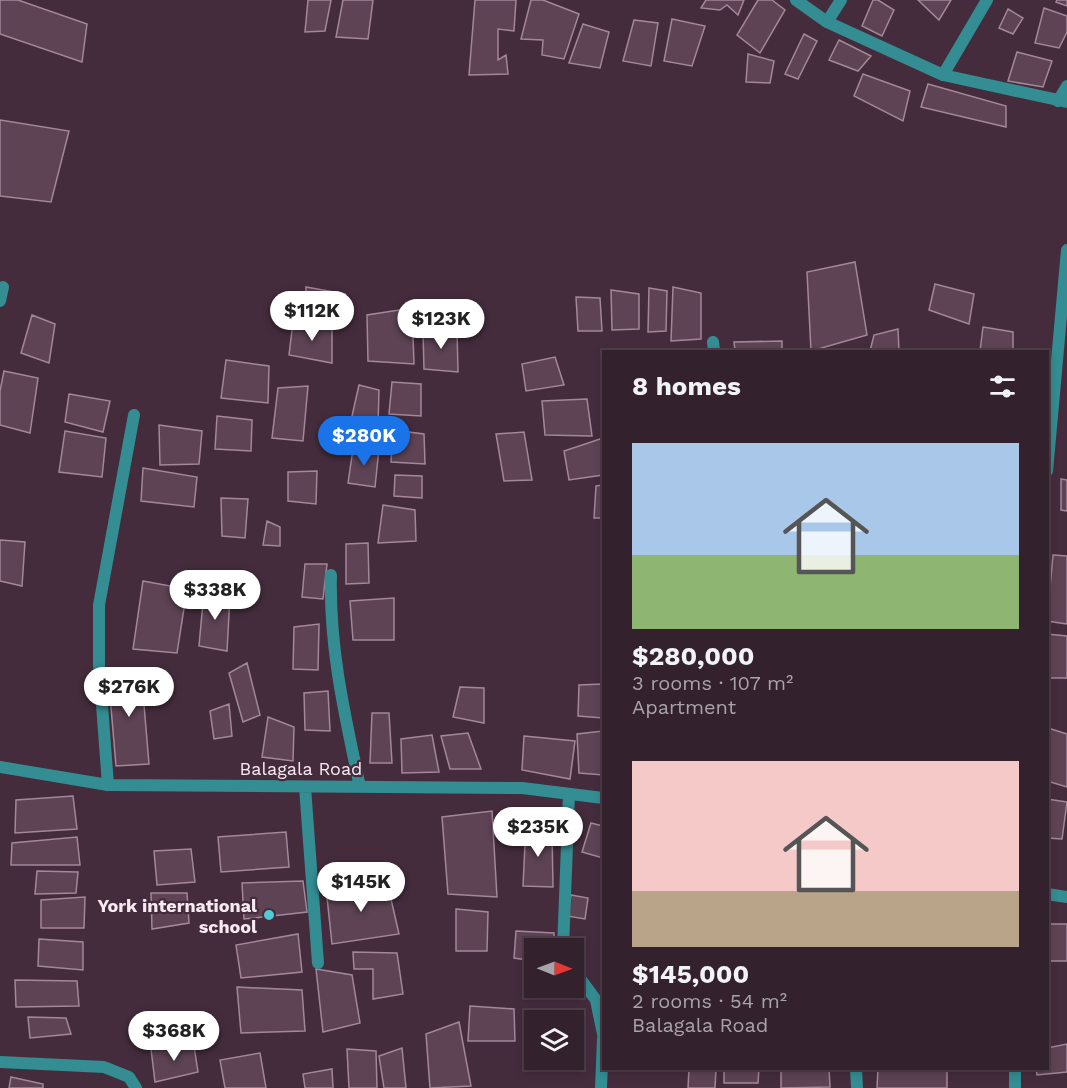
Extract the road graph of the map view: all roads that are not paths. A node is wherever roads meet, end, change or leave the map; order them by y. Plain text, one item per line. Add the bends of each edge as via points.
1 (796, 0) edge
2 (841, 0) edge
3 (987, 0) edge
4 (827, 22) junction
5 (943, 75) junction
6 (1067, 86) edge
7 (1063, 102) edge
8 (1067, 250) edge
9 (3, 287) dead end
10 (0, 301) edge
11 (134, 415) dead end
12 (1049, 449) edge
13 (330, 575) dead end
14 (0, 767) edge
15 (108, 785) junction
16 (305, 787) junction
17 (360, 787) junction
18 (569, 794) junction
19 (602, 798) edge
20 (1049, 894) edge
21 (1067, 897) edge
22 (563, 938) edge
23 (318, 963) dead end
24 (584, 984) edge
25 (602, 1031) edge
26 (0, 1062) edge
27 (602, 1062) edge
28 (856, 1070) edge
29 (1015, 1070) edge
30 (136, 1088) edge
31 (601, 1088) edge
32 (857, 1088) edge
33 (1015, 1088) edge

1 - 4 street
2 - 4 street
3 - 5 street
4 - 5 street
5 - 7 street
6 - 7 street
8 - 12 street
9 - 10 street
11 - 15 street via 99,605
13 - 17 street via 329,620 334,663
14 - 15 street, Balagala Road
15 - 16 street, Balagala Road
16 - 17 street, Balagala Road
16 - 23 street
17 - 18 street, Balagala Road via 522,788
18 - 19 street, Balagala Road
18 - 22 street
20 - 21 street
24 - 25 street via 596,1000
26 - 30 street via 104,1067 129,1077
27 - 31 street
28 - 32 street
29 - 33 street

